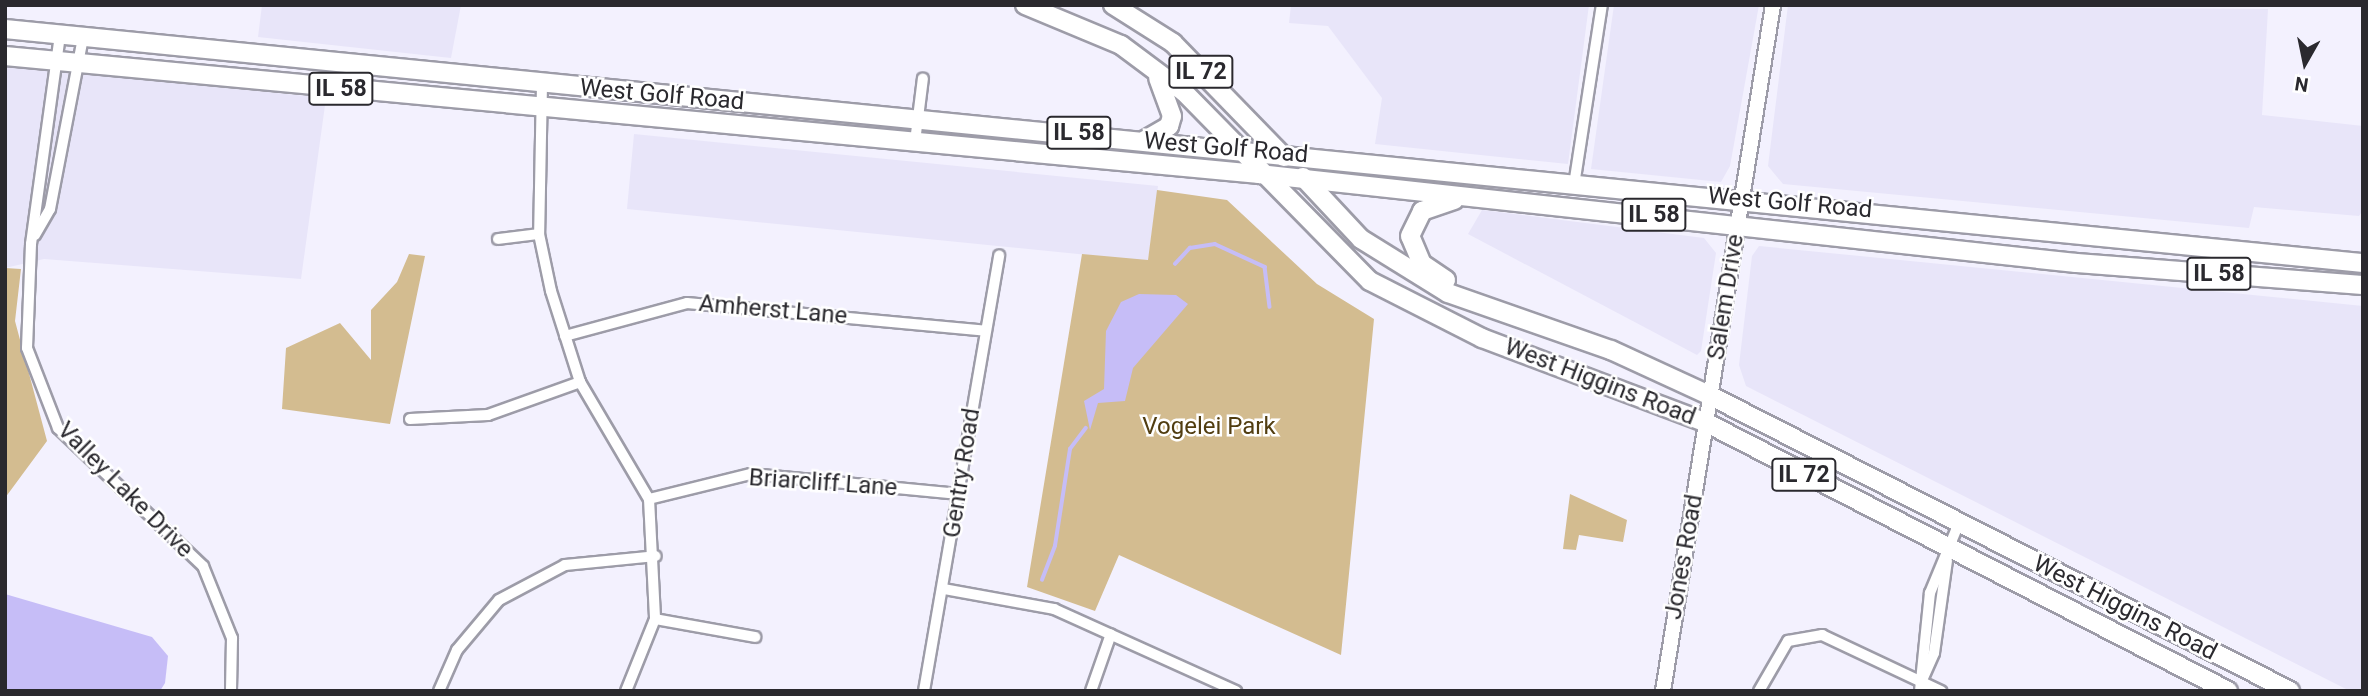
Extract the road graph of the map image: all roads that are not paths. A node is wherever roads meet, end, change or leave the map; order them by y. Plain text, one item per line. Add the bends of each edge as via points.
1 (1024, 5) edge
2 (1113, 5) edge
3 (1602, 5) edge
4 (1773, 5) edge
5 (5, 29) edge
6 (60, 35) junction
7 (83, 38) junction
8 (5, 55) edge
9 (58, 61) junction
10 (1144, 61) junction
11 (79, 63) junction
12 (923, 78) dead end
13 (542, 83) junction
14 (540, 108) junction
15 (918, 118) junction
16 (1146, 140) junction
17 (915, 142) junction
18 (1240, 150) junction
19 (1280, 152) junction
20 (1259, 174) junction
21 (1305, 179) junction
22 (1574, 185) junction
23 (1467, 197) junction
24 (1741, 199) junction
25 (1737, 223) junction
26 (539, 234) junction
27 (498, 239) dead end
28 (31, 244) junction
29 (999, 255) dead end
30 (2363, 263) edge
31 (2363, 285) edge
32 (1484, 305) junction
33 (986, 331) junction
34 (565, 336) junction
35 (580, 382) junction
36 (1711, 396) junction
37 (410, 419) dead end
38 (1707, 423) junction
39 (959, 494) junction
40 (649, 499) junction
41 (1959, 523) junction
42 (1948, 551) junction
43 (656, 556) junction
44 (944, 589) junction
45 (655, 620) junction
46 (1111, 634) junction
47 (755, 637) dead end
48 (1921, 685) edge
49 (231, 691) edge
50 (439, 691) edge
51 (626, 691) edge
52 (924, 691) edge
53 (1091, 691) edge
54 (1236, 691) edge
55 (1663, 691) edge
56 (1759, 691) edge
57 (1941, 691) edge
58 (2228, 691) edge
59 (2290, 691) edge

1 - 10 main road, West Higgins Road / IL 72 via 1121,45
2 - 19 main road, West Higgins Road / IL 72 via 1173,43
3 - 22 street
4 - 24 street, Salem Drive
5 - 6 main road, West Golf Road / IL 58
6 - 7 main road, West Golf Road / IL 58
6 - 9 street, Valley Lake Drive
7 - 11 street, Valley Lake Drive
7 - 13 main road, West Golf Road / IL 58
8 - 9 main road, West Golf Road / IL 58
9 - 11 main road, West Golf Road / IL 58
9 - 28 street, Valley Lake Drive
10 - 16 main road via 1173,105 1169,126
10 - 18 main road, West Higgins Road / IL 72 via 1184,92
11 - 14 main road, West Golf Road / IL 58
11 - 28 street, Valley Lake Drive via 50,209
12 - 15 street
13 - 14 street
13 - 15 main road, West Golf Road / IL 58
14 - 17 main road, West Golf Road / IL 58
14 - 26 street
15 - 16 main road, West Golf Road / IL 58
15 - 17 street
16 - 18 main road, West Golf Road / IL 58
17 - 20 main road, West Golf Road / IL 58
18 - 19 main road, West Golf Road / IL 58
18 - 20 main road, West Higgins Road / IL 72
19 - 21 main road, West Higgins Road / IL 72
19 - 22 main road, West Golf Road / IL 58
20 - 21 main road, West Golf Road / IL 58
20 - 38 main road, West Higgins Road / IL 72 via 1338,254 1417,307
21 - 23 main road, West Golf Road / IL 58
21 - 32 main road, West Higgins Road / IL 72 via 1383,255 1448,293
22 - 24 main road, West Golf Road / IL 58
23 - 25 main road, West Golf Road / IL 58
23 - 32 main road via 1422,211 1411,242 1422,264
24 - 25 street, Salem Drive
24 - 30 main road, West Golf Road / IL 58
25 - 31 main road, West Golf Road / IL 58 via 2076,263
25 - 36 street, Salem Drive
26 - 27 street
26 - 34 street
28 - 49 street, Valley Lake Drive via 24,322 44,402 78,449 203,566 232,638
29 - 33 street, Gentry Road
32 - 36 main road, West Higgins Road / IL 72 via 1611,350
33 - 34 street, Amherst Lane via 687,303
33 - 39 street, Gentry Road
34 - 35 street
35 - 37 street via 488,415
35 - 40 street
36 - 38 street, Salem Drive
36 - 41 main road, West Higgins Road / IL 72
38 - 42 main road, West Higgins Road / IL 72
38 - 55 street, Jones Road
39 - 40 street, Briarcliff Lane via 751,474
39 - 44 street, Gentry Road
40 - 43 street
41 - 42 street
41 - 59 main road, West Higgins Road / IL 72
42 - 48 street via 1934,653
42 - 58 main road, West Higgins Road / IL 72
43 - 45 street
43 - 50 street via 565,565 499,600 457,650
44 - 46 street via 1040,605
44 - 52 street, Gentry Road
45 - 47 street
45 - 51 street
46 - 53 street
46 - 54 street
48 - 56 street via 1839,638 1788,641
48 - 57 street

